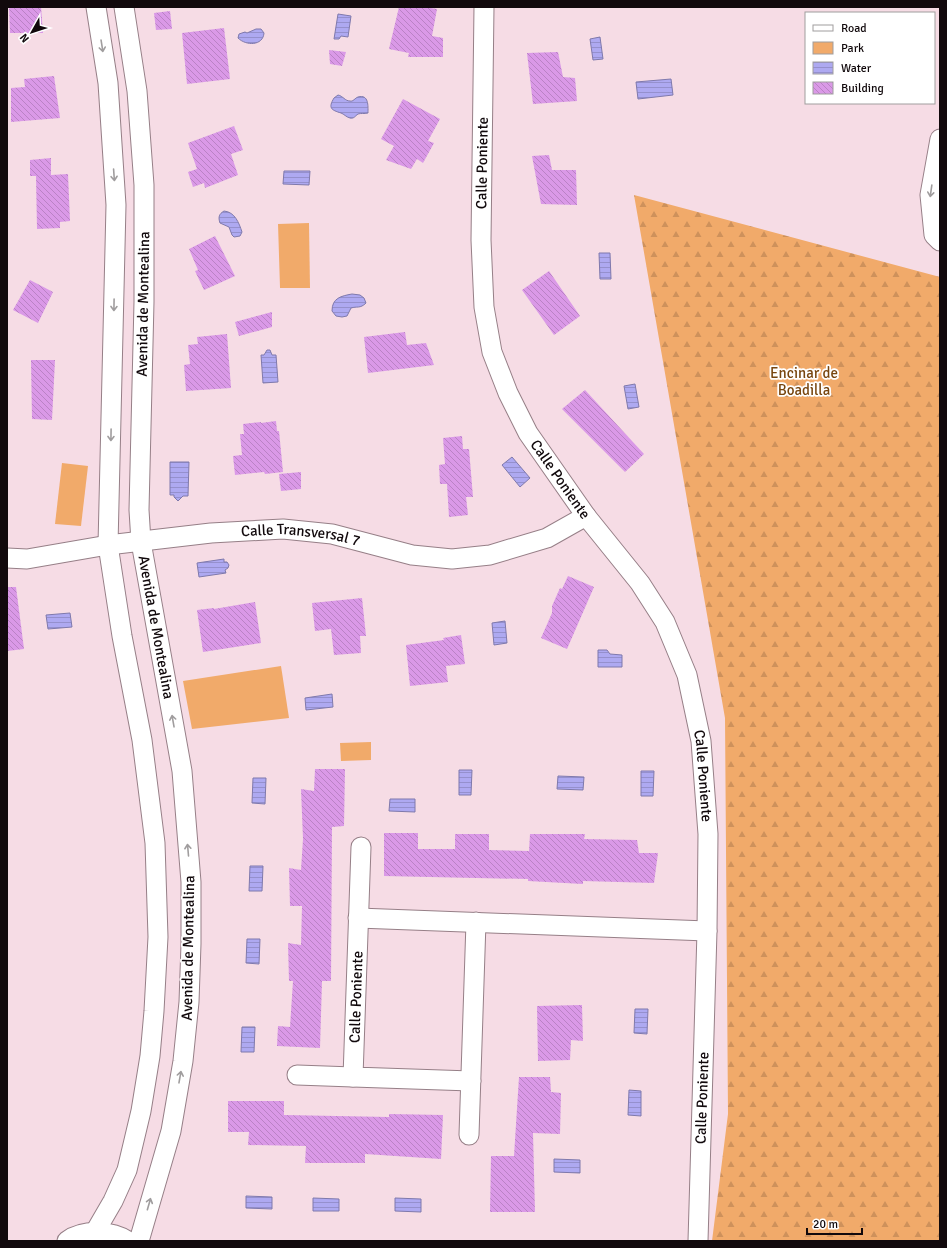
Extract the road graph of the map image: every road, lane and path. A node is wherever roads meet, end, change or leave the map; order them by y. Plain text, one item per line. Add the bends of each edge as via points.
1 (96, 7) edge
2 (124, 7) edge
3 (484, 7) edge
4 (940, 138) edge
5 (940, 241) edge
6 (586, 516) junction
7 (142, 542) junction
8 (108, 545) junction
9 (7, 558) edge
10 (361, 847) dead end
11 (358, 918) junction
12 (476, 922) junction
13 (707, 931) junction
14 (297, 1075) dead end
15 (353, 1077) junction
16 (471, 1081) junction
17 (469, 1135) dead end
18 (95, 1232) junction
19 (67, 1241) edge
20 (128, 1241) edge
21 (139, 1241) edge
22 (698, 1241) edge

1 -> 8 street, Avenida de Montealina via 108,83 116,205
2 - 7 street, Avenida de Montealina via 137,91 144,185 139,510
3 - 6 street, Calle Poniente via 482,240 484,307 492,352 508,393 528,433
4 -> 5 street via 930,195 934,234
6 - 7 street, Calle Transversal 7 via 547,538 490,555 452,559 412,555 332,534 283,529 211,533
6 - 13 street, Calle Poniente via 640,583 664,622 687,675 701,741 708,834
7 - 8 street, Calle Transversal 7
21 -> 7 street, Avenida de Montealina via 170,1131 184,1061 191,944 191,882 182,771
8 - 9 street, Calle Transversal 7 via 27,559
8 - 18 street, Avenida de Montealina via 142,740 154,835 158,937 150,1056 142,1111 127,1170
10 - 11 street, Calle Poniente
11 - 12 street
11 - 15 street, Calle Poniente
12 - 13 street
12 - 16 street
13 - 22 street, Calle Poniente
14 - 15 street
15 - 16 street
16 - 17 street
18 - 19 street via 72,1237
18 - 20 street via 110,1233

